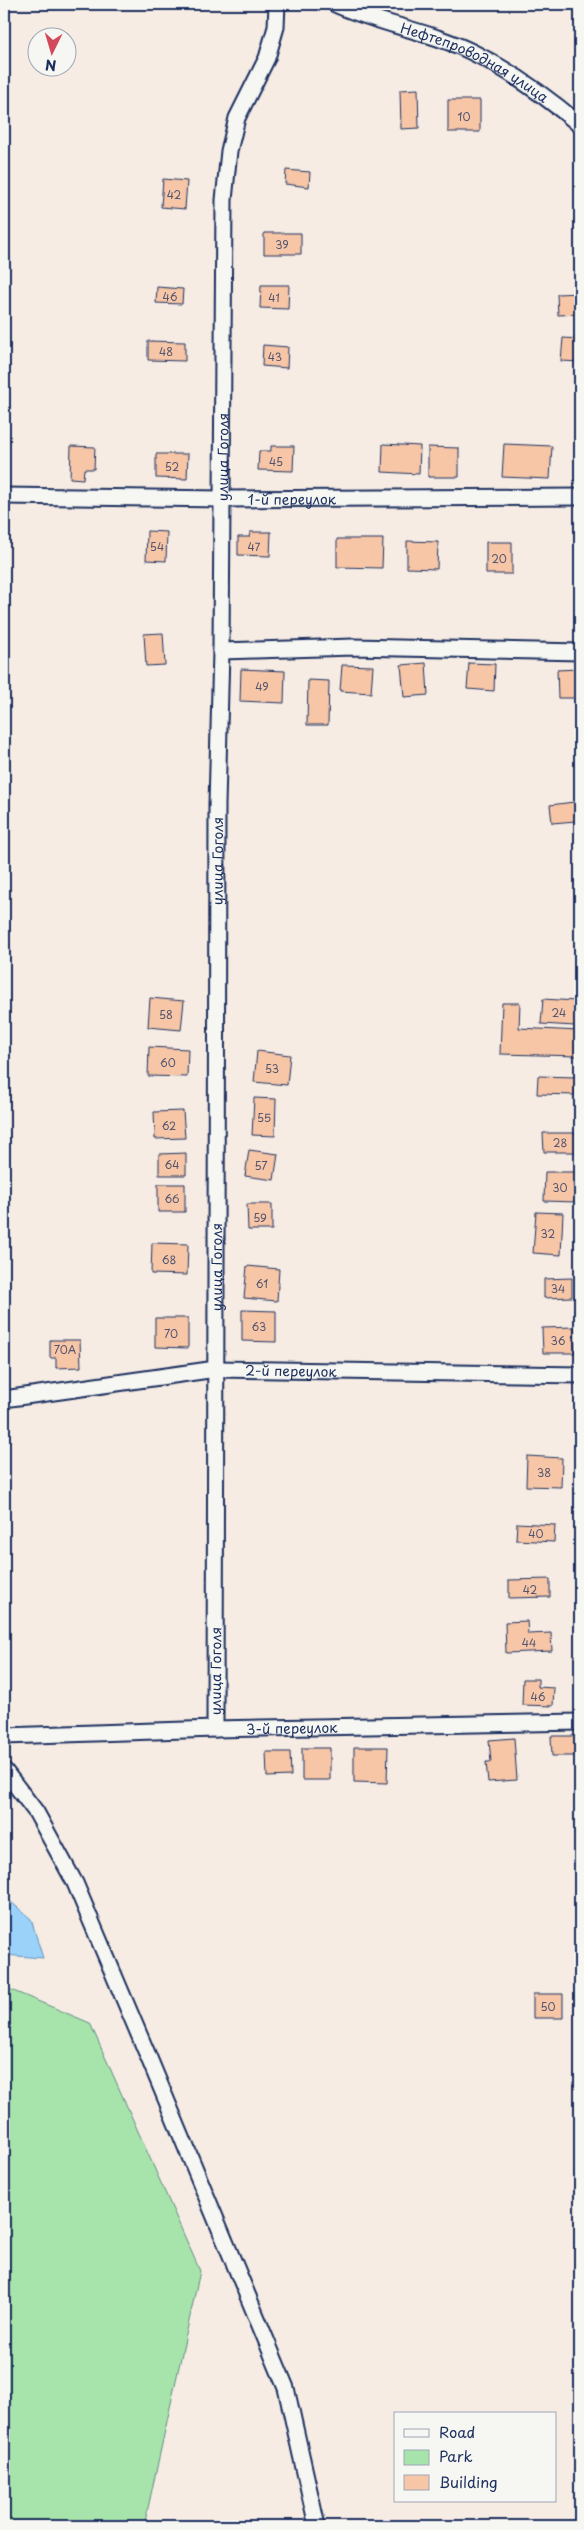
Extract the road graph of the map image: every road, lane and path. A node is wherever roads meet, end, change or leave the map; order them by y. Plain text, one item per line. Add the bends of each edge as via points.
1 (277, 4) edge
2 (335, 4) edge
3 (580, 125) edge
4 (4, 496) edge
5 (580, 497) edge
6 (223, 499) junction
7 (221, 651) junction
8 (580, 652) edge
9 (216, 1369) junction
10 (580, 1376) edge
11 (4, 1398) edge
12 (580, 1722) edge
13 (215, 1729) junction
14 (4, 1736) edge
15 (4, 1770) edge
16 (318, 2526) edge

1 - 6 street, улица Гоголя via 276,27 267,58 237,118 228,151 224,200
2 - 3 street, Нефтепроводная улица via 471,51 530,87
4 - 6 street, 1-й переулок
5 - 6 street, 1-й переулок
6 - 7 street, улица Гоголя
7 - 8 street via 353,647
7 - 9 street, улица Гоголя via 216,805
9 - 10 street, 2-й переулок
9 - 11 street, 2-й переулок
9 - 13 street, улица Гоголя
12 - 13 street, 3-й переулок
13 - 14 street, 3-й переулок
15 - 16 street via 36,1812 75,1883 154,2069 286,2388

